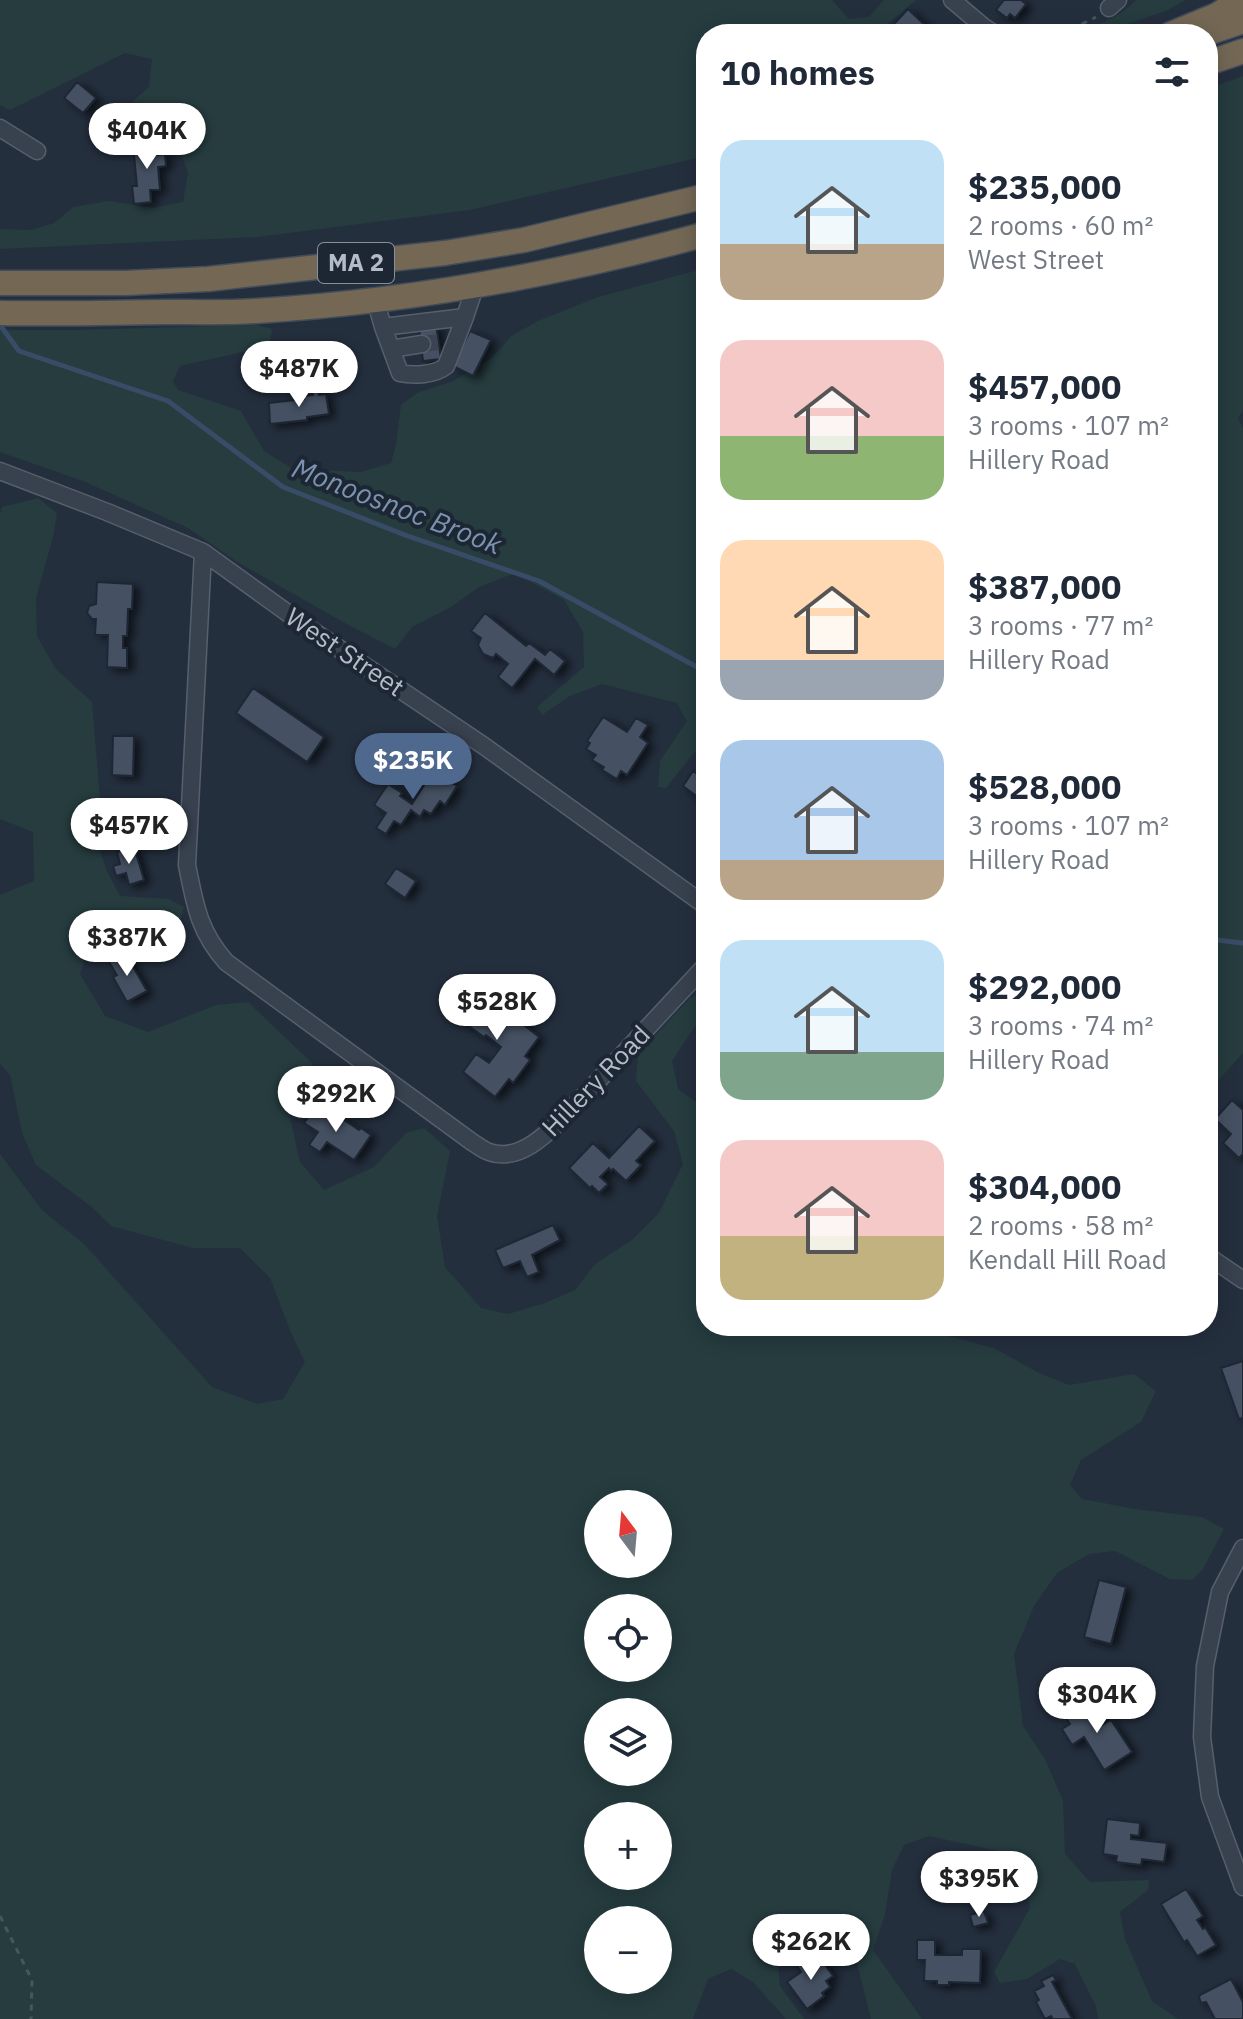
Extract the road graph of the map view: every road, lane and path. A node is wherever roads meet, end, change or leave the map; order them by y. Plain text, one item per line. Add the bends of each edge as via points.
1 (952, 0) edge
2 (1241, 0) edge
3 (1114, 4) edge
4 (1243, 21) edge
5 (980, 24) edge
6 (1080, 24) edge
7 (1195, 24) edge
8 (1218, 30) edge
9 (1243, 51) edge
10 (1218, 60) edge
11 (0, 128) edge
12 (37, 151) dead end
13 (696, 198) edge
14 (696, 236) edge
15 (0, 283) edge
16 (476, 284) junction
17 (375, 299) junction
18 (0, 313) edge
19 (465, 317) junction
20 (383, 327) junction
21 (439, 342) junction
22 (391, 349) junction
23 (0, 471) edge
24 (203, 552) junction
25 (696, 899) edge
26 (696, 976) edge
27 (1218, 1263) edge
28 (1243, 1280) edge
29 (1243, 1548) edge
30 (1243, 1887) edge
31 (0, 1916) edge
32 (31, 2019) edge

1 - 5 street
2 - 7 highway
3 - 6 path
4 - 8 highway
9 - 10 highway
11 - 12 street
13 - 15 highway, MA 2 via 524,240 445,253 208,279
14 - 16 highway, MA 2
16 - 17 highway, MA 2
16 - 19 street
17 - 18 highway, MA 2 via 255,311
17 - 20 street
19 - 20 street
19 - 21 street
20 - 22 street
21 - 22 street
21 - 22 street via 446,366 423,374 400,373
23 - 24 street, West Street
24 - 25 street, West Street
24 - 26 street, Hillery Road via 187,865 201,924 226,962 472,1142 500,1154 546,1135
27 - 28 street
29 - 30 street via 1220,1592 1205,1666 1202,1737 1210,1797
31 - 32 path via 32,1980

